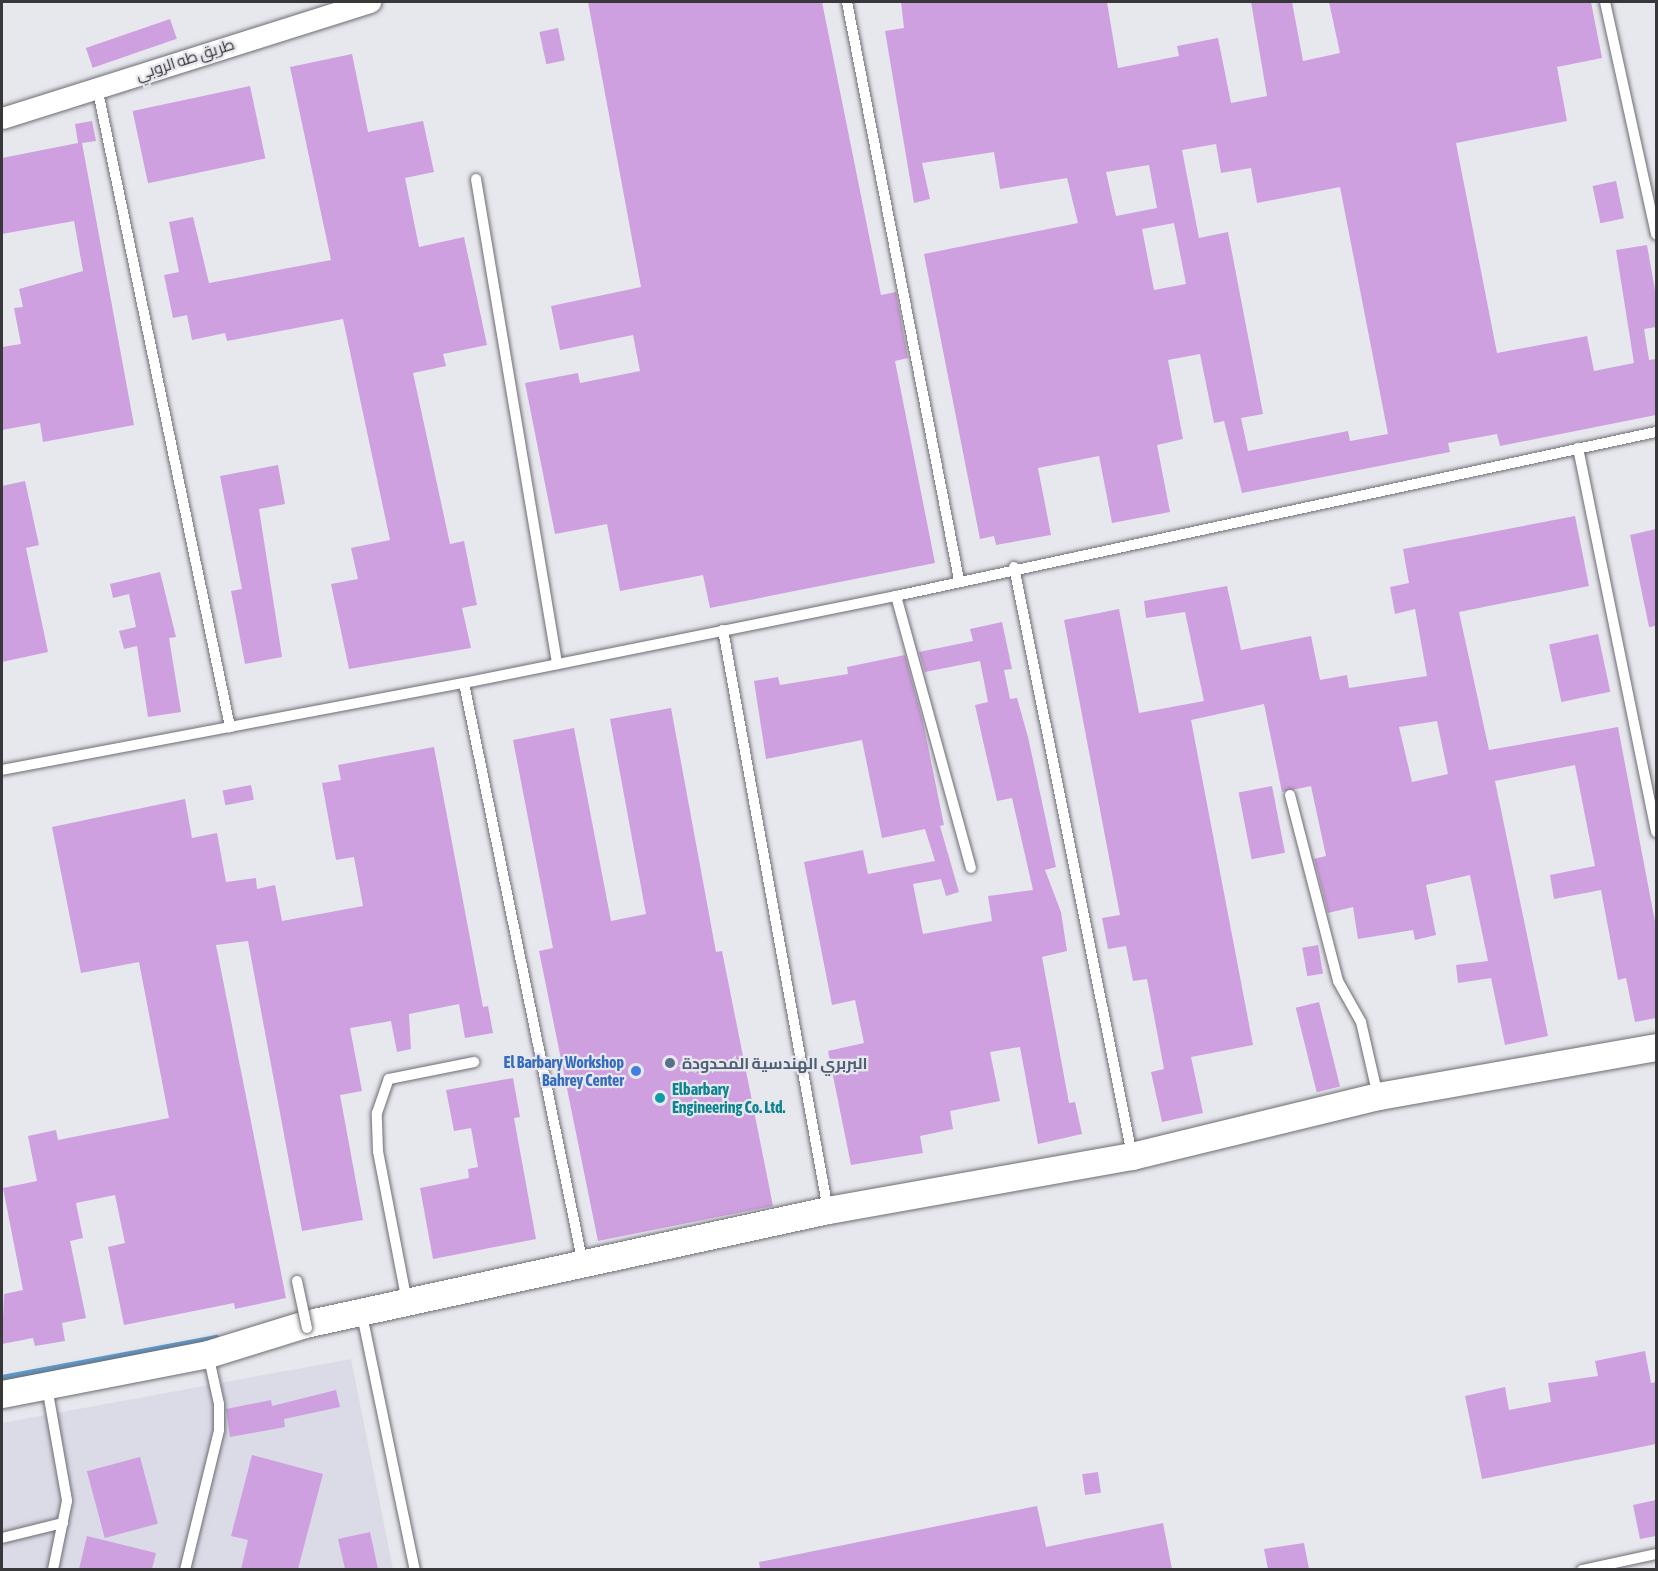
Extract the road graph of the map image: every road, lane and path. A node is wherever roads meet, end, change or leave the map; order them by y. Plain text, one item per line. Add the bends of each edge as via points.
1 (370, 2) edge
2 (847, 2) edge
3 (1605, 2) edge
4 (97, 87) junction
5 (2, 118) edge
6 (476, 178) dead end
7 (1656, 234) edge
8 (1656, 432) edge
9 (1578, 448) junction
10 (1014, 567) junction
11 (959, 580) junction
12 (896, 596) junction
13 (723, 630) junction
14 (557, 664) junction
15 (464, 683) junction
16 (230, 727) junction
17 (2, 770) edge
18 (1290, 795) dead end
19 (1656, 832) edge
20 (971, 868) dead end
21 (1656, 1047) edge
22 (474, 1062) dead end
23 (1378, 1096) junction
24 (1132, 1156) junction
25 (828, 1210) junction
26 (584, 1267) junction
27 (297, 1281) dead end
28 (407, 1302) junction
29 (362, 1315) junction
30 (306, 1326) junction
31 (208, 1354) junction
32 (46, 1386) junction
33 (2, 1394) edge
34 (63, 1523) junction
35 (2, 1538) edge
36 (1656, 1554) edge
37 (53, 1569) edge
38 (185, 1569) edge
39 (415, 1569) edge
40 (1582, 1569) edge

1 - 4 street, طريق طه الروبي
2 - 11 lane
3 - 7 lane
4 - 5 street, طريق طه الروبي
4 - 16 lane
6 - 14 lane
8 - 9 lane
9 - 10 lane
9 - 19 lane
10 - 11 lane
10 - 24 lane
11 - 12 lane
12 - 13 lane
12 - 20 lane
13 - 14 lane
13 - 25 lane
14 - 15 lane
15 - 16 lane
15 - 26 lane
16 - 17 lane
18 - 23 lane via 1338,981 1361,1022
21 - 23 street
22 - 28 lane via 388,1079 377,1113 380,1162
23 - 24 street
24 - 25 street
25 - 26 street
26 - 28 street
27 - 30 lane, bridge
28 - 29 street
29 - 30 street
29 - 39 lane
30 - 31 street
31 - 32 street
31 - 38 lane via 219,1404 219,1430
32 - 33 street
32 - 34 lane via 67,1501
34 - 35 lane
34 - 37 lane
36 - 40 lane

